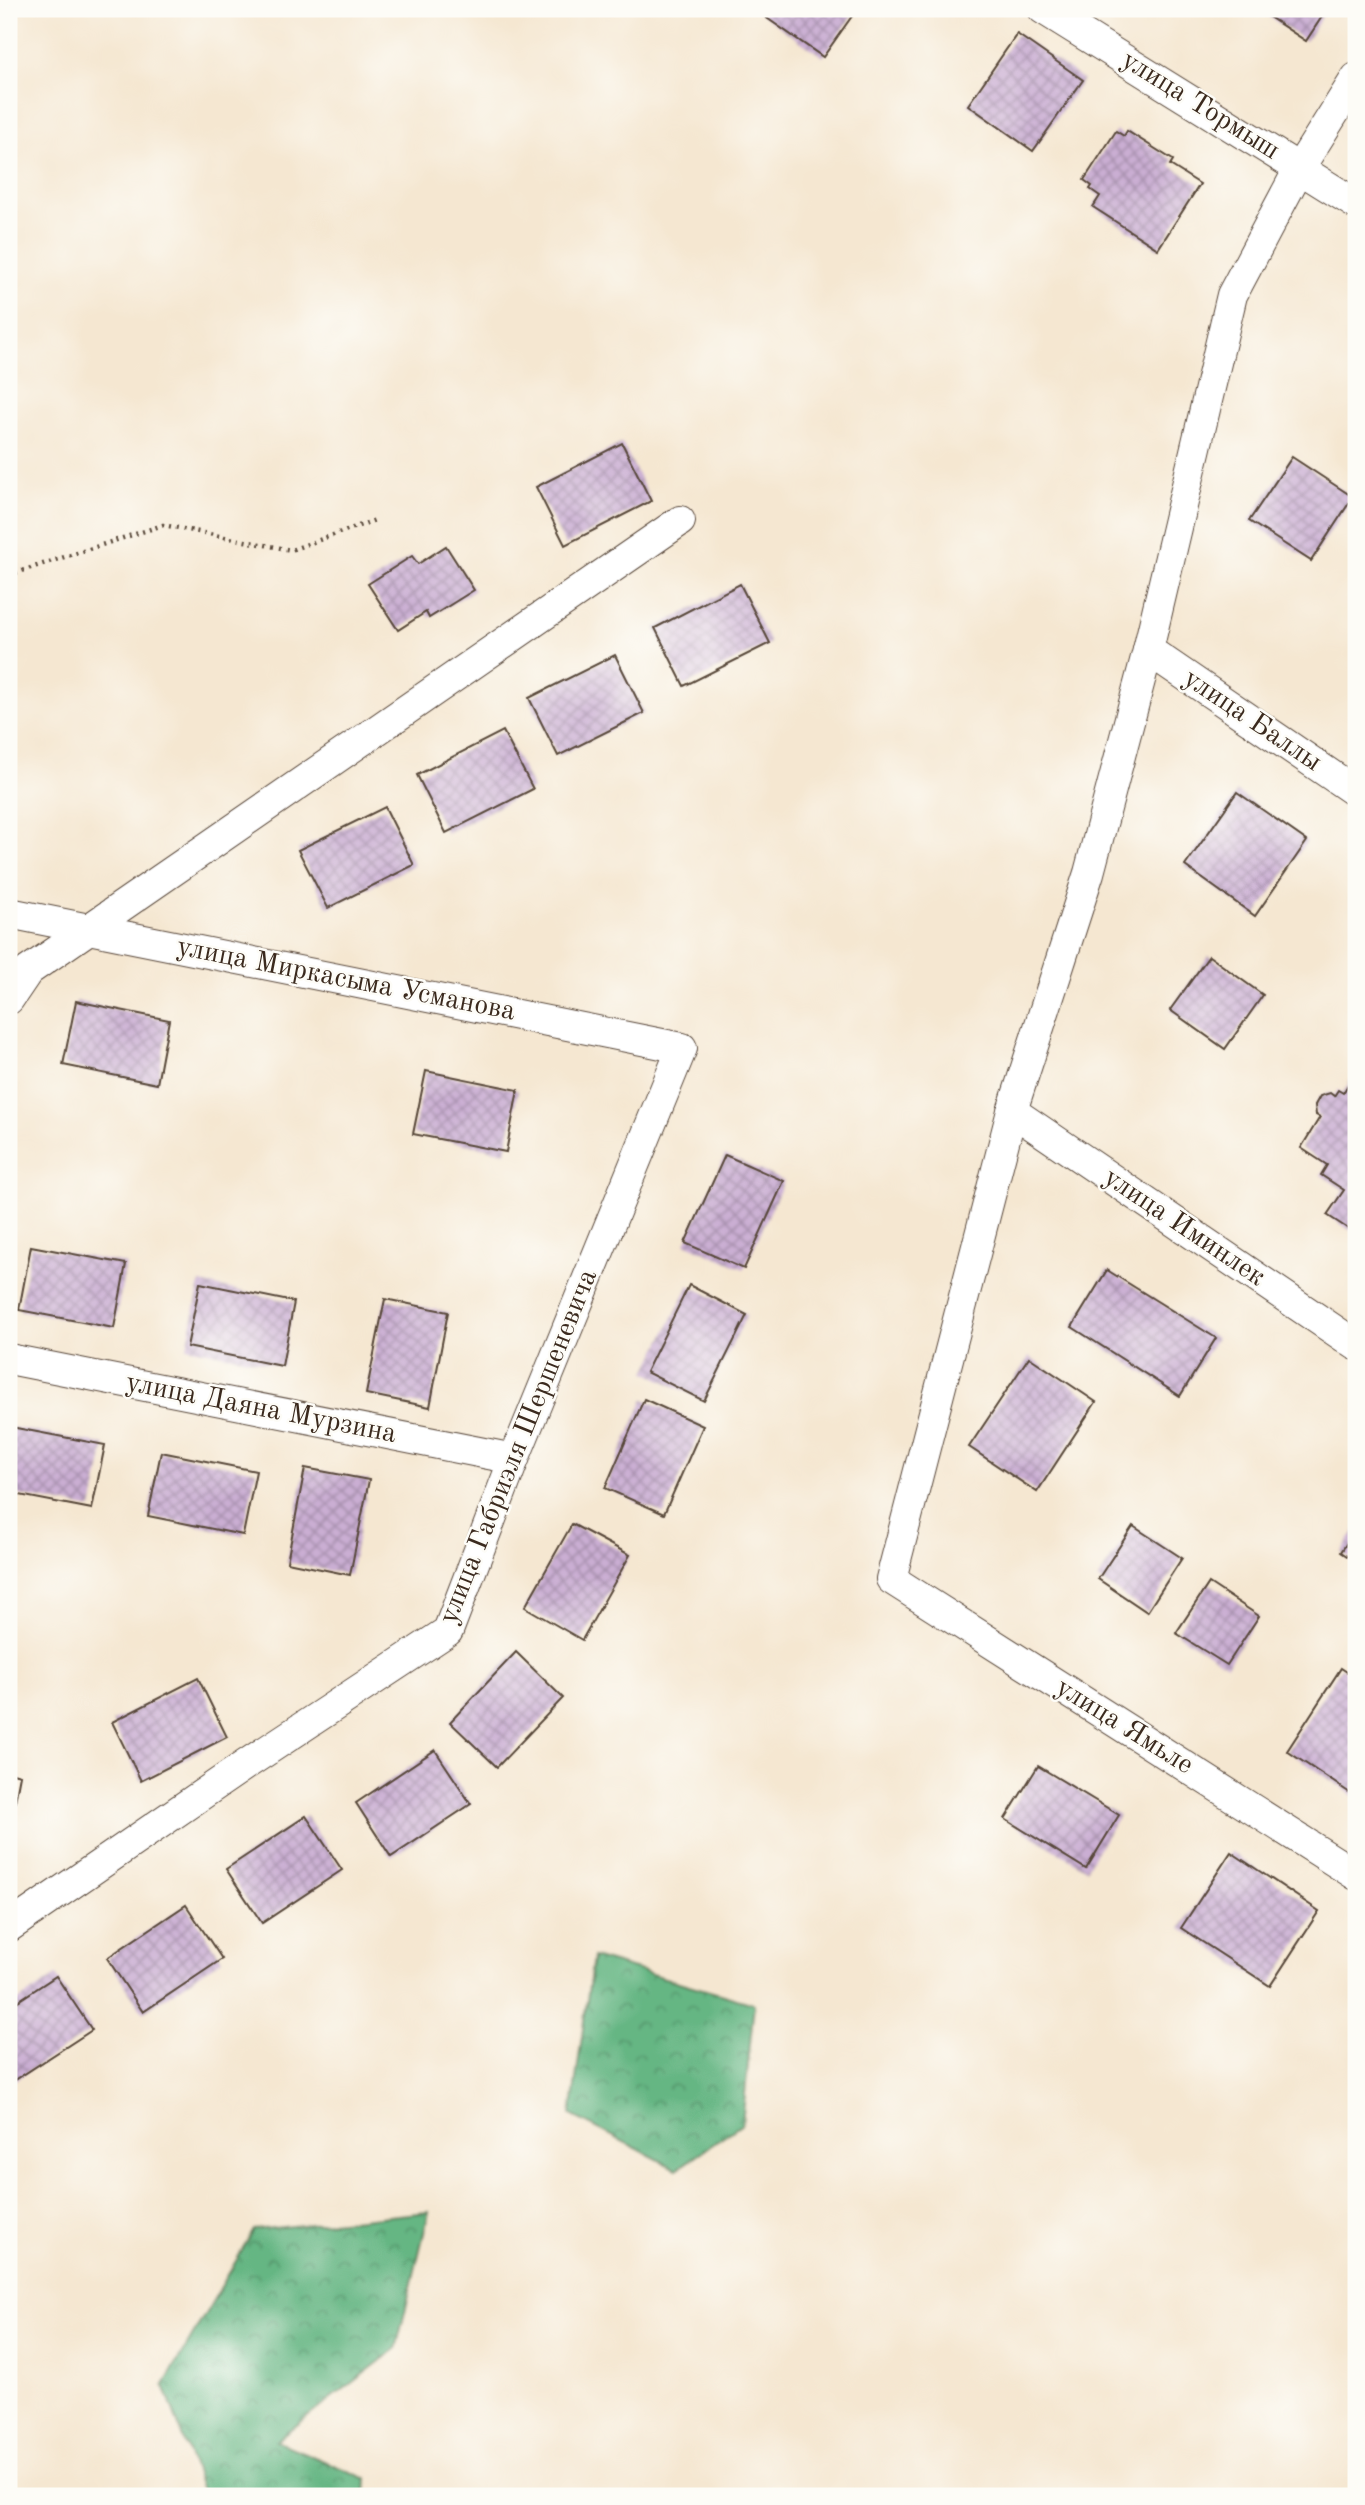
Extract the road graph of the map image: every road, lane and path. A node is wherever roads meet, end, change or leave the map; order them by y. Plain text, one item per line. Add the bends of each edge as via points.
1 (1043, 9) edge
2 (1356, 78) edge
3 (1300, 167) junction
4 (1356, 204) edge
5 (377, 519) dead end
6 (680, 521) dead end
7 (9, 575) edge
8 (1149, 650) junction
9 (1356, 792) edge
10 (9, 913) edge
11 (89, 929) junction
12 (9, 999) edge
13 (682, 1048) joint
14 (1012, 1111) junction
15 (1356, 1345) edge
16 (9, 1359) edge
17 (514, 1459) junction
18 (1356, 1875) edge
19 (23, 1905) edge
20 (9, 1927) edge

1 - 3 street, улица Тормыш
2 - 3 street
3 - 4 street, улица Тормыш
3 - 8 street via 1232,295
5 - 7 path via 291,550 163,525
6 - 11 street
8 - 9 street, улица Баллы
8 - 14 street via 1089,873
10 - 11 street, улица Миркасыма Усманова
11 - 12 street via 28,971
11 - 13 street, улица Миркасыма Усманова
13 - 17 street, улица Габриэля Шершеневича
14 - 15 street, улица Иминлек
14 - 18 street, улица Ямьле via 891,1579
16 - 17 street, улица Даяна Мурзина
17 - 19 street, улица Габриэля Шершеневича via 448,1631
19 - 20 street, улица Габриэля Шершеневича

